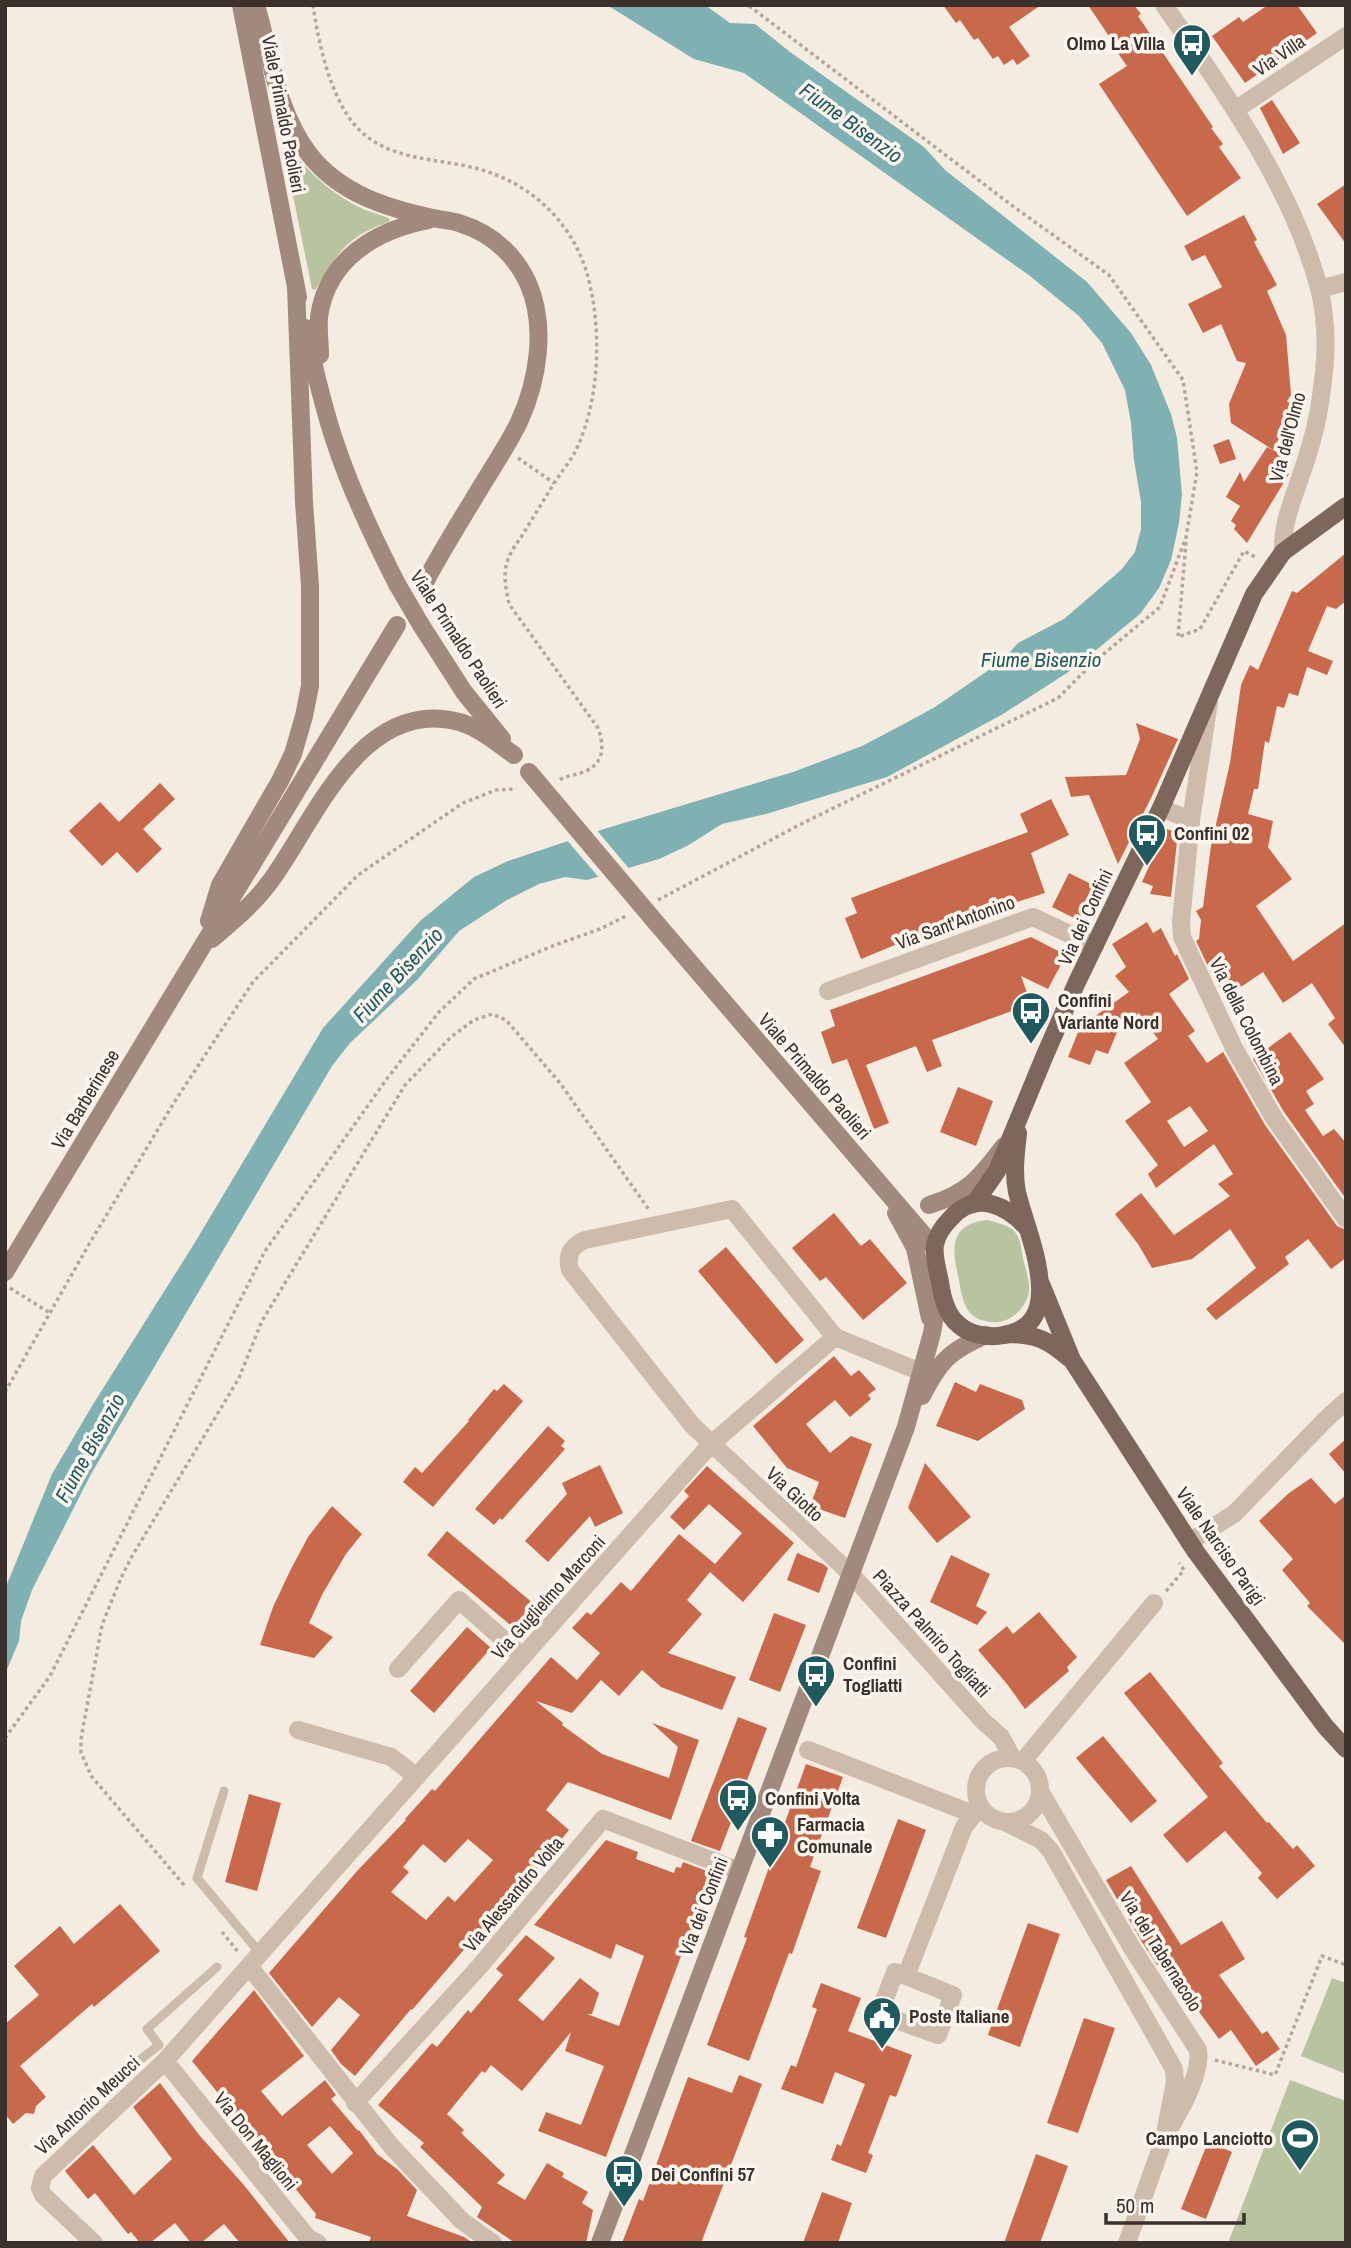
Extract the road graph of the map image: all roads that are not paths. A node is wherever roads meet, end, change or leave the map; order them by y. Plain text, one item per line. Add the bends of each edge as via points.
1 (241, 5) edge
2 (256, 5) edge
3 (1164, 5) edge
4 (1346, 36) edge
5 (1235, 110) junction
6 (435, 219) junction
7 (1346, 282) edge
8 (296, 286) junction
9 (1319, 289) junction
10 (322, 401) junction
11 (1346, 506) edge
12 (1283, 552) junction
13 (422, 586) dead end
14 (397, 625) dead end
15 (1210, 693) junction
16 (514, 755) junction
17 (1161, 807) junction
18 (1191, 820) junction
19 (1095, 946) junction
20 (201, 948) junction
21 (828, 991) dead end
22 (1014, 1130) junction
23 (873, 1177) junction
24 (929, 1205) junction
25 (968, 1206) junction
26 (1346, 1219) edge
27 (1028, 1229) junction
28 (934, 1247) junction
29 (5, 1272) edge
30 (1041, 1284) junction
31 (940, 1287) junction
32 (932, 1333) junction
33 (1010, 1334) junction
34 (986, 1335) junction
35 (835, 1337) junction
36 (1072, 1360) junction
37 (921, 1372) junction
38 (1346, 1401) edge
39 (906, 1427) junction
40 (711, 1444) junction
41 (1189, 1542) junction
42 (850, 1574) junction
43 (1154, 1603) road end
44 (523, 1657) junction
45 (398, 1669) dead end
46 (983, 1721) junction
47 (298, 1731) dead end
48 (1346, 1749) edge
49 (808, 1751) dead end
50 (1017, 1759) junction
51 (992, 1762) junction
52 (416, 1777) junction
53 (224, 1791) dead end
54 (1040, 1791) junction
55 (977, 1810) junction
56 (1007, 1823) junction
57 (739, 1871) junction
58 (255, 1959) junction
59 (216, 1967) dead end
60 (906, 1976) dead end
61 (165, 2061) junction
62 (99, 2092) dead end
63 (355, 2103) junction
64 (1164, 2139) junction
65 (94, 2243) edge
66 (318, 2243) edge
67 (493, 2243) edge
68 (600, 2243) edge
69 (1126, 2243) edge

1 - 8 main road, Viale Primaldo Paolieri
2 - 6 main road via 285,110 310,155 337,182 373,202
3 - 5 street, Via dell'Olmo
4 - 5 street, Via Villa
5 - 9 street, Via dell'Olmo via 1289,207
6 - 10 main road via 408,224 370,240 334,276 319,319
6 - 13 main road via 474,229 506,250 534,300 539,336 534,376 519,422
7 - 9 street
8 - 10 main road, Viale Primaldo Paolieri
8 - 20 main road via 310,686 293,754 220,886
9 - 12 street, Via dell'Olmo via 1323,387 1310,448 1288,509
10 - 16 main road, Viale Primaldo Paolieri, bridge via 369,529 397,584 464,692
11 - 12 main road
12 - 15 main road via 1254,594
14 - 20 main road
15 - 17 main road
15 - 18 street, Via della Colombina
16 - 20 main road via 475,728 450,720 412,721 386,733 345,769 260,895
16 - 23 main road, Viale Primaldo Paolieri, bridge
17 - 18 street
17 - 19 main road, Via dei Confini
18 - 26 street, Via della Colombina via 1182,937 1234,1048 1274,1118
19 - 21 street, Via Sant'Antonino via 1032,917
19 - 22 main road, Via dei Confini
20 - 29 main road, Via Barberinese
22 - 24 main road via 972,1184 954,1197
22 - 25 main road, Via dei Confini via 997,1171
22 - 27 main road, Via dei Confini via 1016,1178
23 - 24 main road, Viale Primaldo Paolieri via 904,1197
23 - 28 main road, Viale Primaldo Paolieri
23 - 32 main road via 915,1248
24 - 25 main road, Viale Primaldo Paolieri
25 - 27 main road via 988,1203 1007,1208
25 - 28 main road, Via dei Confini via 942,1227
27 - 30 main road, Via dei Confini
28 - 31 main road, Via dei Confini
30 - 33 main road, Via dei Confini via 1035,1315
30 - 36 main road, Viale Narciso Parigi
31 - 32 main road, Via dei Confini
31 - 34 main road, Via dei Confini via 956,1323
32 - 37 main road, Via dei Confini
33 - 34 main road, Via dei Confini
33 - 36 main road, Viale Narciso Parigi via 1040,1337
34 - 39 main road, Via dei Confini via 952,1352 939,1365
35 - 37 street
35 - 40 street, Via Guglielmo Marconi
35 - 40 street, Via Giotto via 732,1209 578,1243 570,1253 570,1270
36 - 41 main road, Viale Narciso Parigi
37 - 39 main road, Via dei Confini
38 - 41 street via 1241,1508
39 - 42 main road, Via dei Confini
40 - 42 street, Via Giotto
40 - 44 street, Via Guglielmo Marconi
41 - 48 main road, Viale Narciso Parigi
42 - 46 street, Piazza Palmiro Togliatti
42 - 57 main road, Via dei Confini
43 - 50 street
44 - 45 street via 459,1600
44 - 52 street, Via Guglielmo Marconi
46 - 50 street, Piazza Palmiro Togliatti
46 - 51 street via 992,1741
47 - 52 street via 391,1757
49 - 55 street
50 - 51 street
50 - 54 street via 1033,1770
51 - 55 street via 978,1782
52 - 58 street, Via Guglielmo Marconi
53 - 58 lane via 197,1878
54 - 56 street via 1033,1812
54 - 64 street, Via del Tabernacolo via 1132,1948 1195,2042 1199,2056 1188,2094
55 - 56 street
55 - 60 street via 959,1837
56 - 64 street via 1041,1840 1051,1852 1171,2061 1175,2082
57 - 63 street, Via Alessandro Volta via 603,1819 480,1966
57 - 68 main road, Via dei Confini
58 - 61 street, Via Guglielmo Marconi
58 - 63 street
59 - 62 lane via 147,2029 159,2045
61 - 65 street, Via Antonio Meucci via 40,2181 43,2195
61 - 66 street, Via Don Maglioni via 308,2238
63 - 67 street via 429,2188 462,2221
64 - 69 street

